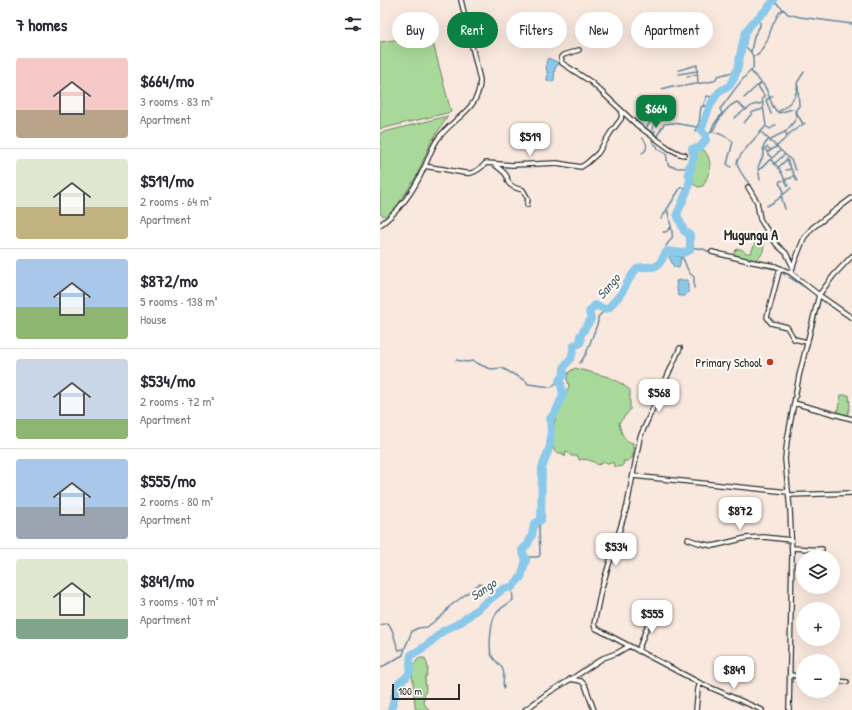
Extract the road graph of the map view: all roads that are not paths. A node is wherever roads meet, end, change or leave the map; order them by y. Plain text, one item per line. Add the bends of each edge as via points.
1 (461, 0) edge
2 (579, 50) dead end
3 (622, 112) junction
4 (628, 117) junction
5 (621, 119) junction
6 (685, 155) dead end
7 (494, 164) junction
8 (425, 166) junction
9 (748, 187) dead end
10 (852, 198) edge
11 (527, 205) dead end
12 (380, 225) edge
13 (712, 252) dead end
14 (852, 256) edge
15 (792, 267) junction
16 (780, 268) junction
17 (791, 273) junction
18 (819, 296) junction
19 (852, 318) edge
20 (807, 342) junction
21 (680, 348) dead end
22 (794, 402) junction
23 (852, 419) edge
24 (633, 476) junction
25 (789, 493) junction
26 (852, 493) edge
27 (688, 539) dead end
28 (791, 540) junction
29 (792, 548) junction
30 (822, 548) dead end
31 (652, 613) dead end
32 (629, 646) junction
33 (638, 651) junction
34 (790, 675) junction
35 (796, 675) edge
36 (570, 679) junction
37 (840, 682) edge
38 (847, 682) dead end
39 (700, 683) junction
40 (525, 710) edge
41 (594, 710) edge
42 (696, 710) edge
43 (762, 710) edge
44 (789, 710) edge

1 - 8 street via 480,89 469,109 439,137
2 - 3 street via 564,54 561,57 562,63 591,82
3 - 4 street
3 - 5 street
4 - 5 street
4 - 6 street via 670,149
5 - 7 street via 598,153 581,167 557,163
7 - 8 street via 486,163 478,171 465,174
7 - 11 street via 505,173 514,187 523,190 528,199
8 - 12 street via 408,196 392,216
9 - 15 street via 757,202 760,219 776,245 786,253
10 - 15 street via 812,228 804,238
13 - 16 street
14 - 18 street
15 - 17 street
16 - 17 street
16 - 20 street via 767,317 771,323 787,327 794,339
17 - 18 street
18 - 19 street
18 - 20 street
20 - 22 street
21 - 24 street via 640,437
22 - 23 street
22 - 25 street via 785,459
24 - 25 street
24 - 32 street via 627,506 594,620 596,628
25 - 26 street
25 - 28 street
27 - 28 street via 713,546 746,538
28 - 29 street
29 - 30 street
29 - 34 street
31 - 33 street
32 - 33 street
32 - 36 street via 603,658
33 - 39 street
34 - 35 street
34 - 44 street
36 - 40 street
36 - 41 street via 581,681 585,686
37 - 38 street
39 - 42 street
39 - 43 street

